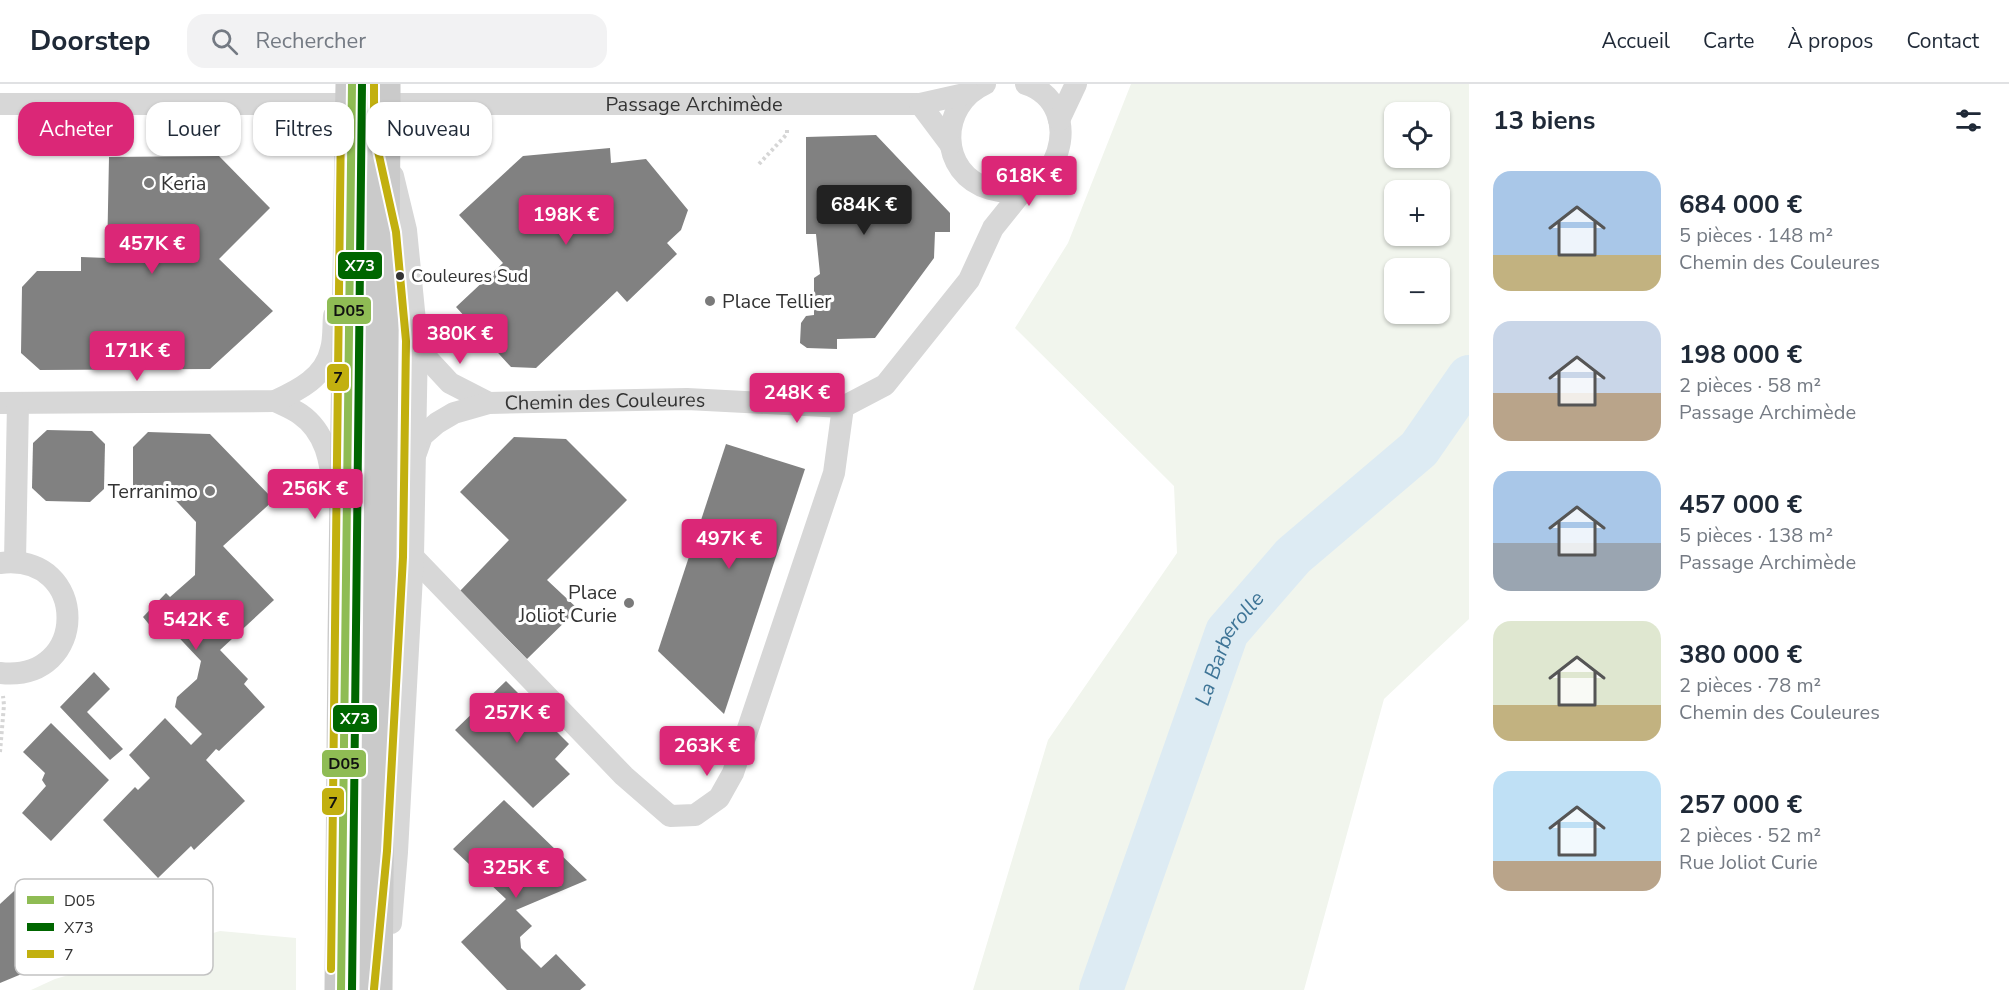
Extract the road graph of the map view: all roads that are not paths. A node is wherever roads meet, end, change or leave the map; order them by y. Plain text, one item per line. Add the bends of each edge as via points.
1 (352, 84) edge
2 (384, 84) edge
3 (1031, 84) edge
4 (1076, 84) edge
5 (977, 89) edge
6 (352, 102) edge
7 (384, 102) edge
8 (0, 104) edge
9 (920, 104) junction
10 (1059, 120) junction
11 (950, 144) junction
12 (349, 156) edge
13 (351, 156) edge
14 (384, 156) edge
15 (389, 156) edge
16 (979, 185) junction
17 (1026, 187) junction
18 (993, 228) junction
19 (417, 341) junction
20 (275, 401) junction
21 (9, 403) edge
22 (489, 403) junction
23 (843, 407) junction
24 (415, 455) junction
25 (413, 557) junction
26 (8, 562) edge
27 (344, 641) junction
28 (1, 674) edge
29 (341, 990) edge
30 (376, 990) edge
31 (384, 990) edge

1 - 6 main road, bridge
2 - 7 main road, bridge
3 - 10 street via 1053,106
4 - 10 street
5 - 9 street, Passage Archimède
5 - 11 street via 953,116
8 - 9 street, Passage Archimède
9 - 11 street
10 - 17 street via 1061,134 1056,160
11 - 16 street via 955,160
12 - 20 street via 331,350 311,382
13 - 27 main road
14 - 30 main road
15 - 19 street via 406,230
16 - 17 street via 1002,191
16 - 18 street
17 - 18 street
18 - 23 street via 969,280 885,384
19 - 22 street via 424,355 450,383
19 - 24 street
20 - 21 street
20 - 27 street via 311,424 331,463
21 - 26 street
22 - 23 street, Chemin des Couleures via 687,399
22 - 24 street via 454,413 437,423 422,436
23 - 25 street via 834,473 733,773 718,798 695,815 670,816 624,776
24 - 25 street
25 - 31 street via 397,852
26 - 28 street via 33,565 49,574 68,606 68,625 63,643 37,669
27 - 29 main road

